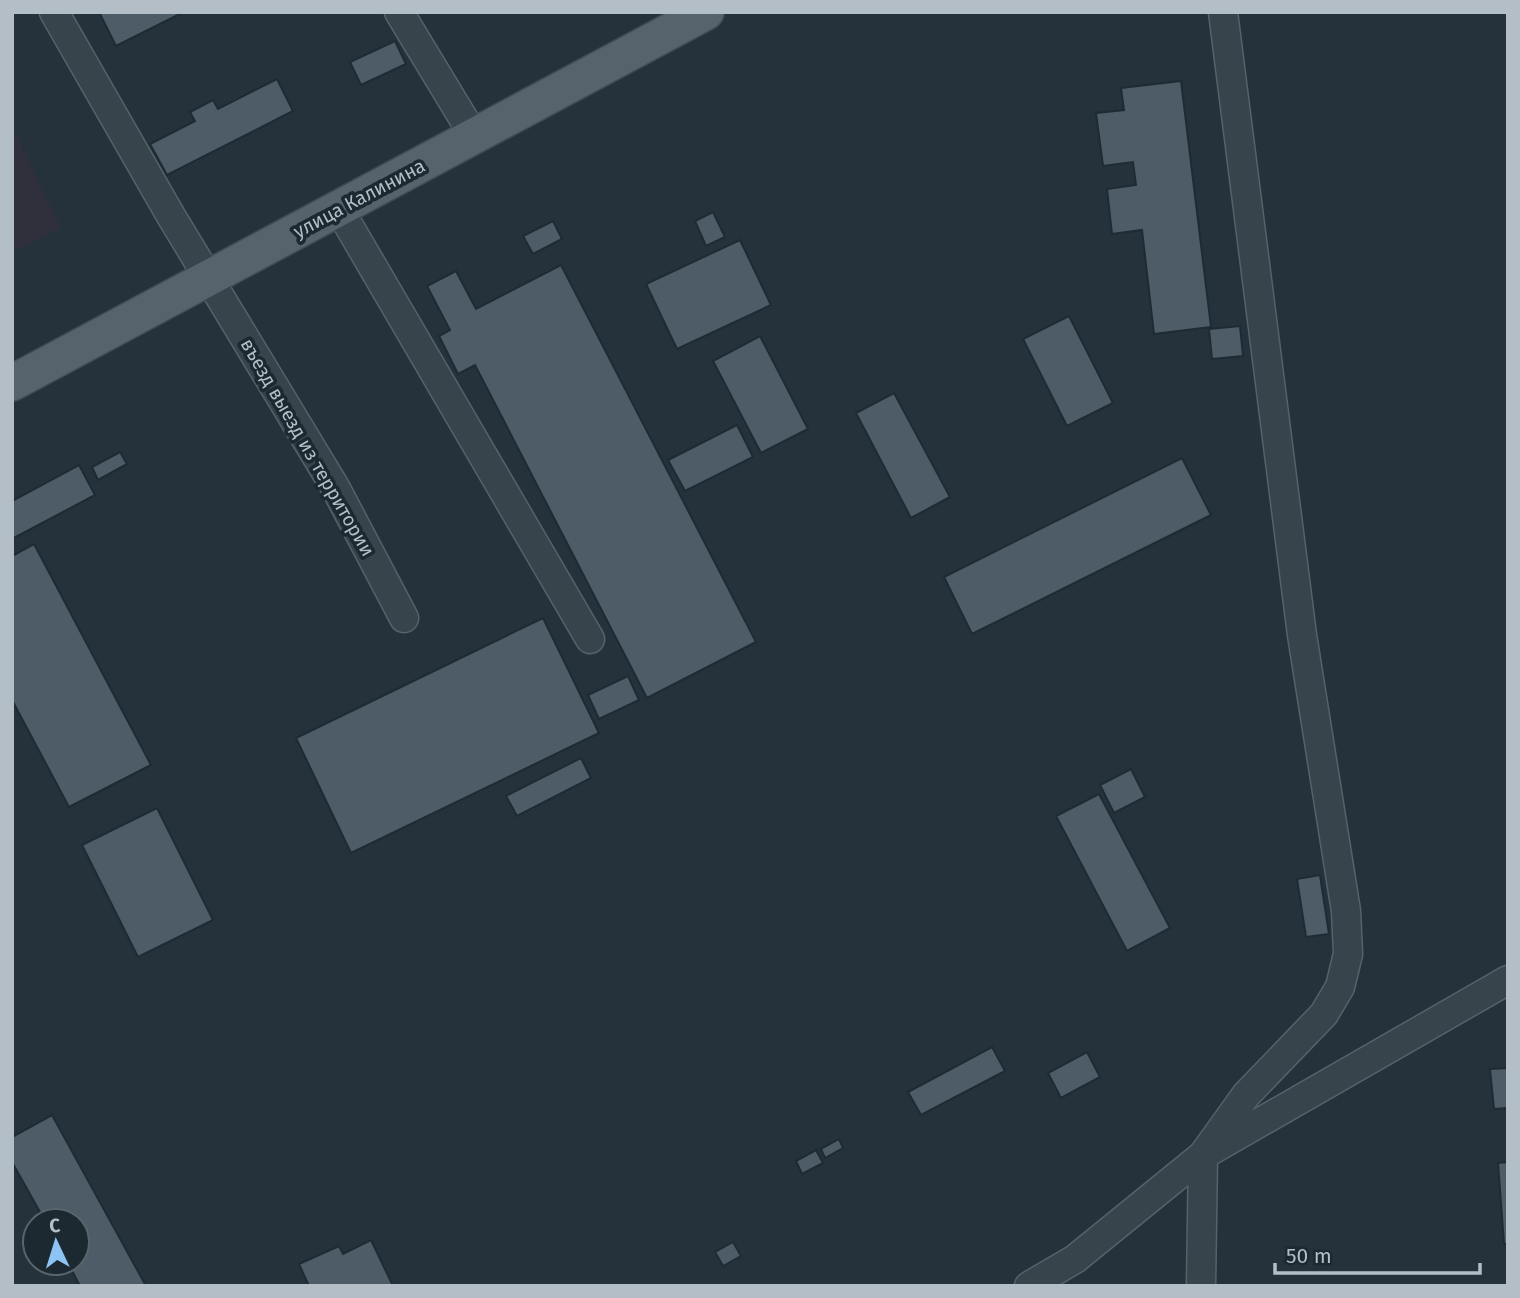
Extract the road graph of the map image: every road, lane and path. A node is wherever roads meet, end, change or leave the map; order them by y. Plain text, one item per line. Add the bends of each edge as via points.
1 (54, 12) edge
2 (399, 12) edge
3 (706, 12) edge
4 (1223, 12) edge
5 (474, 136) junction
6 (339, 209) junction
7 (208, 278) junction
8 (12, 383) edge
9 (404, 618) dead end
10 (590, 639) dead end
11 (1508, 980) edge
12 (1203, 1155) junction
13 (1029, 1286) edge
14 (1201, 1286) edge

1 - 7 street, въезд выезд из территории
2 - 5 street
3 - 5 main road, улица Калинина
4 - 12 street via 1302,635 1346,911 1348,954 1340,987 1324,1014 1246,1095
5 - 6 main road, улица Калинина
6 - 7 main road, улица Калинина
6 - 10 street
7 - 8 main road, улица Калинина
7 - 9 street, въезд выезд из территории via 335,487
11 - 12 street
12 - 13 street via 1075,1259
12 - 14 street

